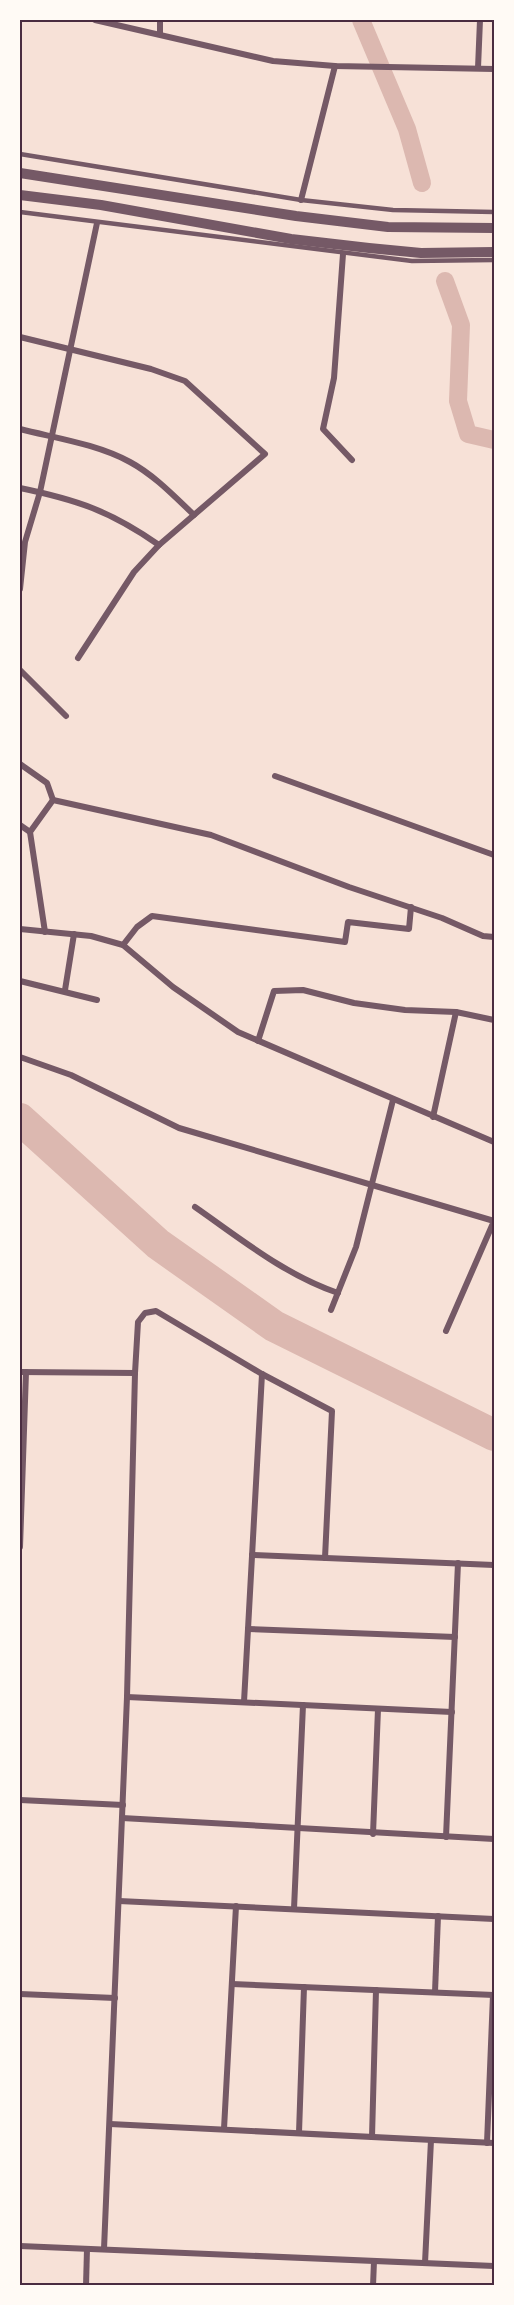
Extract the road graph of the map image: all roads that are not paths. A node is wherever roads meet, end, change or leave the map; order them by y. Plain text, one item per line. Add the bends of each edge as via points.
1 (95, 20) edge
2 (160, 20) edge
3 (480, 20) edge
4 (160, 34) junction
5 (335, 66) junction
6 (478, 68) junction
7 (495, 69) edge
8 (20, 154) edge
9 (20, 173) edge
10 (20, 195) edge
11 (301, 200) junction
12 (20, 212) edge
13 (495, 212) edge
14 (97, 223) junction
15 (495, 228) edge
16 (495, 252) edge
17 (343, 254) junction
18 (495, 260) edge
19 (20, 337) edge
20 (69, 348) junction
21 (20, 429) edge
22 (51, 437) junction
23 (352, 460) dead end
24 (20, 488) edge
25 (40, 492) junction
26 (194, 515) junction
27 (22, 542) edge
28 (159, 545) junction
29 (20, 589) edge
30 (78, 658) dead end
31 (20, 670) edge
32 (66, 716) dead end
33 (20, 764) edge
34 (275, 776) dead end
35 (53, 800) junction
36 (20, 825) edge
37 (20, 831) edge
38 (30, 832) junction
39 (495, 855) edge
40 (411, 907) junction
41 (20, 929) edge
42 (45, 932) junction
43 (74, 934) junction
44 (495, 937) edge
45 (123, 945) junction
46 (20, 981) edge
47 (65, 990) junction
48 (97, 1000) dead end
49 (456, 1012) junction
50 (495, 1020) edge
51 (258, 1041) junction
52 (20, 1057) edge
53 (393, 1100) junction
54 (433, 1117) junction
55 (495, 1142) edge
56 (372, 1186) junction
57 (195, 1207) dead end
58 (338, 1293) junction
59 (331, 1310) dead end
60 (446, 1331) dead end
61 (23, 1372) edge
62 (135, 1373) junction
63 (262, 1374) junction
64 (21, 1472) edge
65 (20, 1547) edge
66 (252, 1555) junction
67 (325, 1558) junction
68 (458, 1563) junction
69 (495, 1565) edge
70 (248, 1629) junction
71 (455, 1637) junction
72 (127, 1697) junction
73 (244, 1702) junction
74 (303, 1705) junction
75 (378, 1709) junction
76 (452, 1712) junction
77 (20, 1800) edge
78 (123, 1805) junction
79 (122, 1818) junction
80 (297, 1827) junction
81 (373, 1834) junction
82 (446, 1837) junction
83 (495, 1839) edge
84 (119, 1900) junction
85 (236, 1906) junction
86 (294, 1909) junction
87 (438, 1916) junction
88 (495, 1919) edge
89 (232, 1984) junction
90 (304, 1987) junction
91 (375, 1990) junction
92 (435, 1992) junction
93 (20, 1994) edge
94 (494, 1995) edge
95 (115, 1998) junction
96 (110, 2124) junction
97 (224, 2129) junction
98 (299, 2133) junction
99 (372, 2137) junction
100 (431, 2140) junction
101 (491, 2143) edge
102 (20, 2246) edge
103 (87, 2249) junction
104 (104, 2249) junction
105 (374, 2261) junction
106 (425, 2263) junction
107 (495, 2266) edge
108 (86, 2286) edge
109 (373, 2286) edge

1 - 4 street
2 - 4 street
3 - 6 street
4 - 5 street via 273,61
5 - 6 street
5 - 11 street
6 - 7 street
8 - 11 lane
9 - 15 street via 388,227
10 - 16 street via 361,248 421,254
11 - 13 lane via 393,210
12 - 14 lane
14 - 17 lane
14 - 20 street
17 - 18 lane via 412,261
17 - 23 street via 333,378 323,429
19 - 20 street
20 - 22 street
20 - 26 street via 185,381 265,454
21 - 22 street
22 - 25 street
22 - 26 street via 130,462 158,481
24 - 25 street
25 - 27 street
25 - 28 street via 92,505
26 - 28 street
27 - 29 street
28 - 30 street via 134,572
31 - 32 street
33 - 35 street via 47,783
34 - 39 street
35 - 38 street
35 - 40 street via 212,835
36 - 38 street
37 - 38 street
38 - 42 street
40 - 44 street via 483,936
40 - 45 street via 409,929 348,922 345,942 152,916
41 - 42 street
42 - 43 street
43 - 45 street
43 - 47 street
45 - 51 street via 173,987 238,1032
46 - 47 street
47 - 48 street
49 - 50 street
49 - 51 street via 354,1004 303,990 274,991
49 - 54 street
51 - 53 street
52 - 56 street via 71,1075 179,1128
53 - 54 street
53 - 56 street
54 - 55 street
56 - 58 street via 356,1247
56 - 60 street via 494,1221
57 - 58 street via 289,1272
58 - 59 street
61 - 62 street
61 - 64 street
62 - 63 street via 138,1322 145,1313 156,1311
62 - 72 street
63 - 66 street
63 - 67 street via 333,1411
64 - 65 street
66 - 67 street
66 - 70 street
67 - 68 street
68 - 69 street
68 - 71 street
70 - 71 street
70 - 73 street
71 - 76 street
72 - 73 street
72 - 78 street
73 - 74 street
74 - 75 street
74 - 80 street
75 - 76 street
75 - 81 street
76 - 82 street
77 - 78 street
78 - 79 street
79 - 80 street
79 - 84 street
80 - 81 street
80 - 86 street
81 - 82 street
82 - 83 street
84 - 85 street
84 - 95 street
85 - 86 street
85 - 89 street
86 - 87 street
87 - 88 street
87 - 92 street
89 - 90 street
89 - 97 street
90 - 91 street
90 - 98 street
91 - 92 street
91 - 99 street
92 - 94 street
93 - 95 street
94 - 101 street
95 - 96 street
96 - 97 street
96 - 104 street
97 - 98 street
98 - 99 street
99 - 100 street
100 - 101 street
100 - 106 street
102 - 103 street
103 - 104 street
103 - 108 street
104 - 105 street
105 - 106 street
105 - 109 street
106 - 107 street

